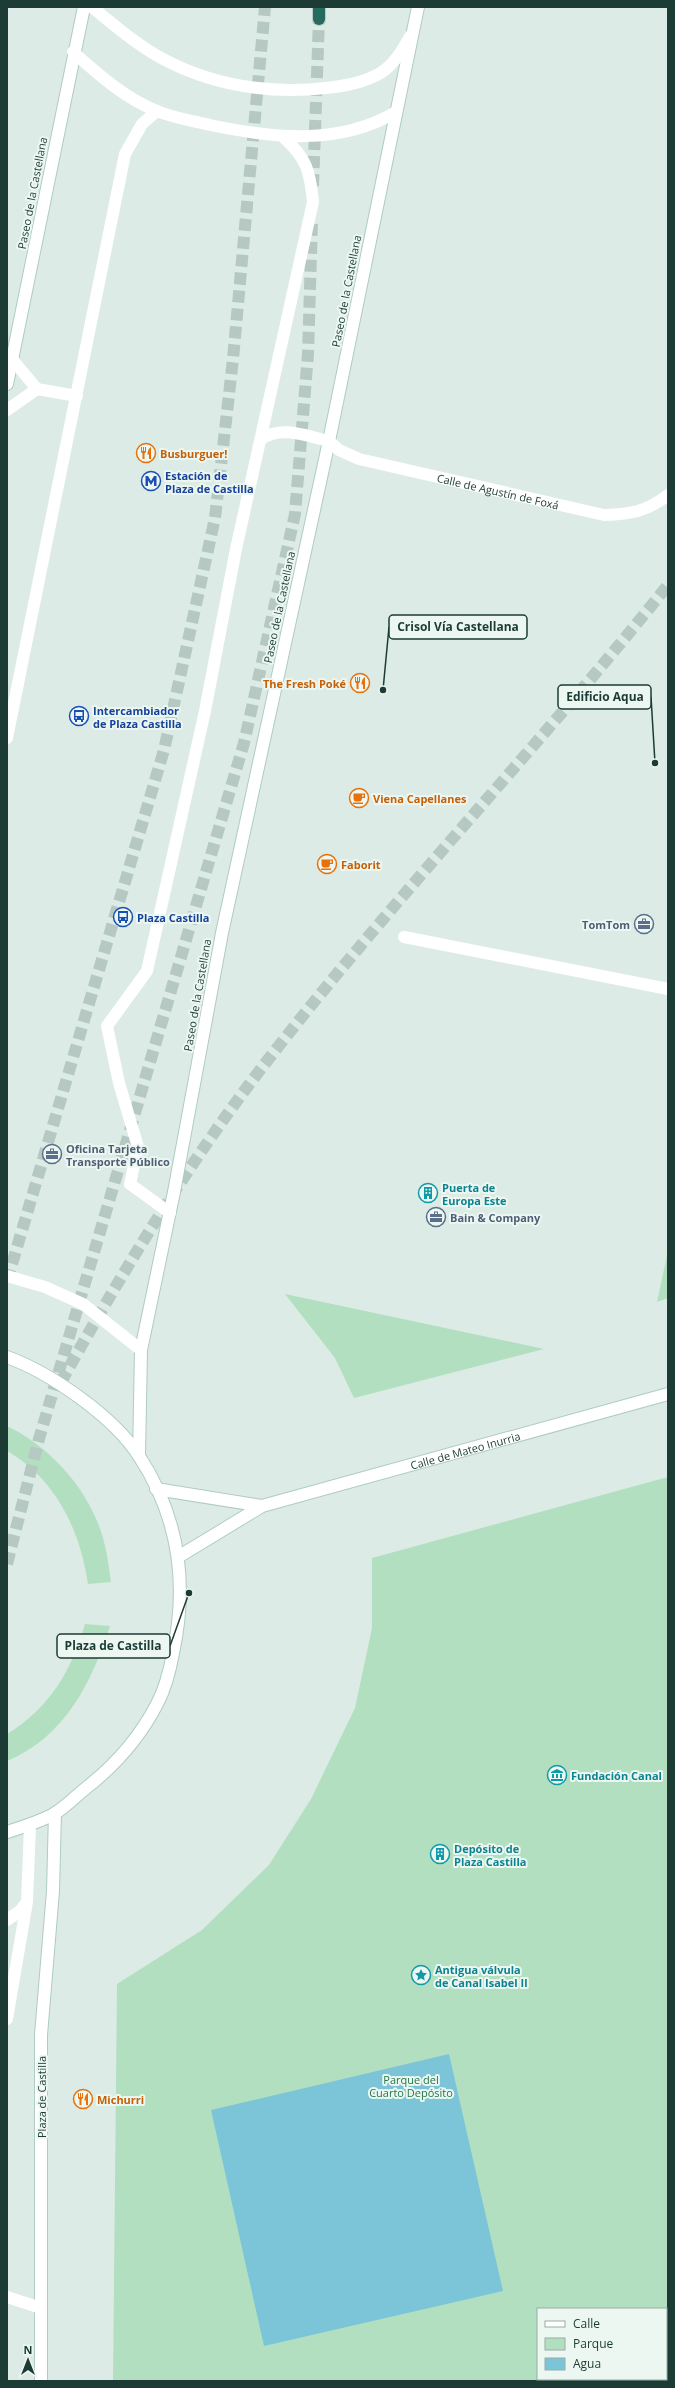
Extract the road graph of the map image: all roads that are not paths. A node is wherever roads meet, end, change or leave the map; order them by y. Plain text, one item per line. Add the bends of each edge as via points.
1 (84, 7) edge
2 (92, 7) edge
3 (418, 7) edge
4 (413, 32) junction
5 (74, 52) junction
6 (157, 112) junction
7 (396, 112) junction
8 (282, 136) junction
9 (10, 358) edge
10 (7, 382) edge
11 (37, 389) junction
12 (77, 396) junction
13 (7, 410) edge
14 (261, 439) junction
15 (330, 441) junction
16 (668, 495) edge
17 (7, 738) edge
18 (404, 937) dead end
19 (668, 990) edge
20 (170, 1212) junction
21 (7, 1276) edge
22 (141, 1350) junction
23 (7, 1357) edge
24 (668, 1394) edge
25 (139, 1456) junction
26 (156, 1489) junction
27 (262, 1506) junction
28 (178, 1557) junction
29 (55, 1813) junction
30 (30, 1825) junction
31 (7, 1832) edge
32 (27, 1902) junction
33 (7, 1920) edge
34 (7, 2019) edge
35 (7, 2297) edge
36 (41, 2308) junction
37 (41, 2381) edge

1 - 5 main road, Paseo de la Castellana
2 - 4 main road, Paseo de la Castellana via 129,37 164,59 215,81 254,89 295,91 358,83 385,69 402,51
3 - 4 main road, Paseo de la Castellana
4 - 7 main road, Paseo de la Castellana
5 - 6 main road via 127,95
5 - 9 main road, Paseo de la Castellana
6 - 8 main road via 247,132
6 - 12 main road via 142,124 125,154
7 - 8 main road via 378,123 353,131 327,135
7 - 15 main road, Paseo de la Castellana
8 - 14 main road via 296,148 310,173 313,202
9 - 10 main road, Paseo de la Castellana
9 - 11 main road
11 - 12 main road
11 - 13 main road
12 - 17 main road
14 - 15 main road via 270,433 281,431
14 - 20 main road via 236,549 204,719 147,971 108,1026 119,1083 138,1147 130,1184
15 - 16 main road, Calle de Agustín de Foxá via 340,450 359,459 604,515 638,512
15 - 20 main road, Paseo de la Castellana via 222,933
18 - 19 main road
20 - 22 main road, Paseo de la Castellana
21 - 22 main road via 45,1287 83,1304
22 - 25 main road, Paseo de la Castellana
23 - 25 main road via 23,1363 81,1398 110,1424
24 - 27 main road, Calle de Mateo Inurria
25 - 26 main road
26 - 27 main road, Calle de Mateo Inurria
26 - 28 main road via 172,1526
27 - 28 main road, Calle de Mateo Inurria
28 - 29 main road via 182,1588 180,1622 170,1670 158,1704 135,1740 107,1771
29 - 30 main road
29 - 36 main road, Plaza de Castilla via 53,1891 41,2035
30 - 31 main road
30 - 32 main road
32 - 33 main road via 20,1911
32 - 34 main road
35 - 36 main road
36 - 37 main road, Plaza de Castilla

